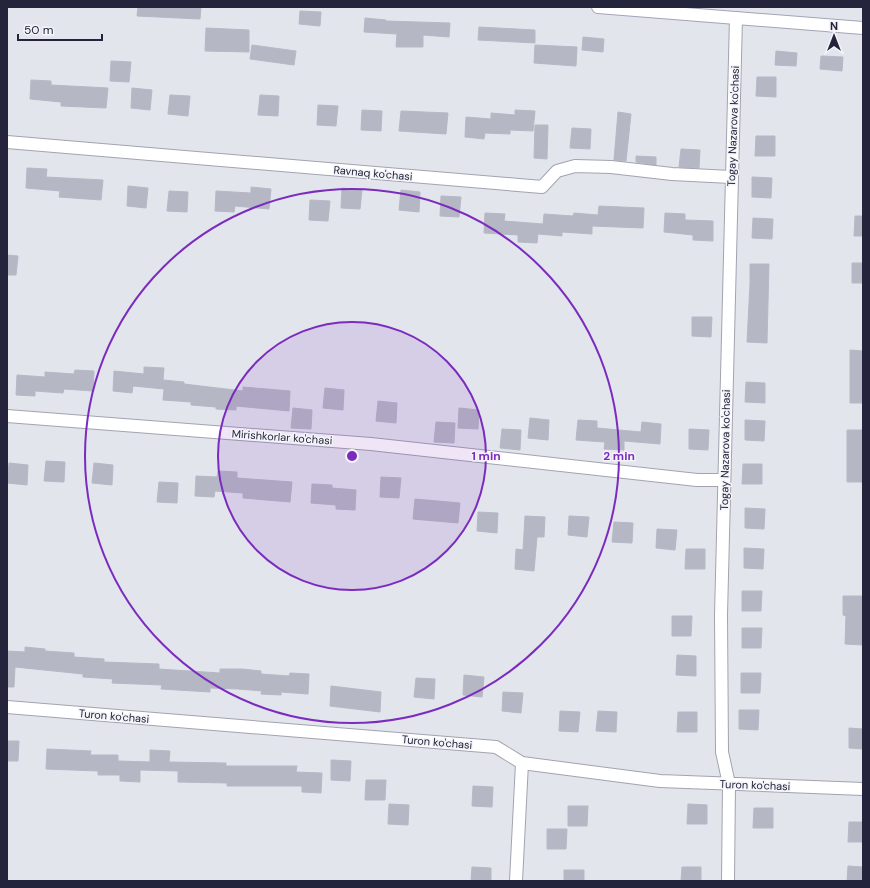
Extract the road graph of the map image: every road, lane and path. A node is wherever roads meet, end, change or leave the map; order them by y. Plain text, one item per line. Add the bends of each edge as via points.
1 (598, 7) edge
2 (736, 18) junction
3 (863, 28) edge
4 (7, 142) edge
5 (731, 177) junction
6 (7, 416) edge
7 (724, 480) junction
8 (7, 707) edge
9 (522, 763) junction
10 (729, 784) junction
11 (863, 789) edge
12 (516, 881) edge
13 (728, 881) edge

1 - 2 street
2 - 3 street
2 - 5 street, Togay Nazarova ko'chasi
4 - 5 street, Ravnaq ko'chasi via 542,187 557,171 575,166
5 - 7 street, Togay Nazarova ko'chasi
6 - 7 street, Mirishkorlar ko'chasi via 371,444 697,480
7 - 10 street, Togay Nazarova ko'chasi via 721,615 722,752
8 - 9 street, Turon ko'chasi via 496,747
9 - 10 street, Turon ko'chasi via 660,781
9 - 12 street
10 - 11 street, Turon ko'chasi
10 - 13 street, Togay Nazarova ko'chasi

